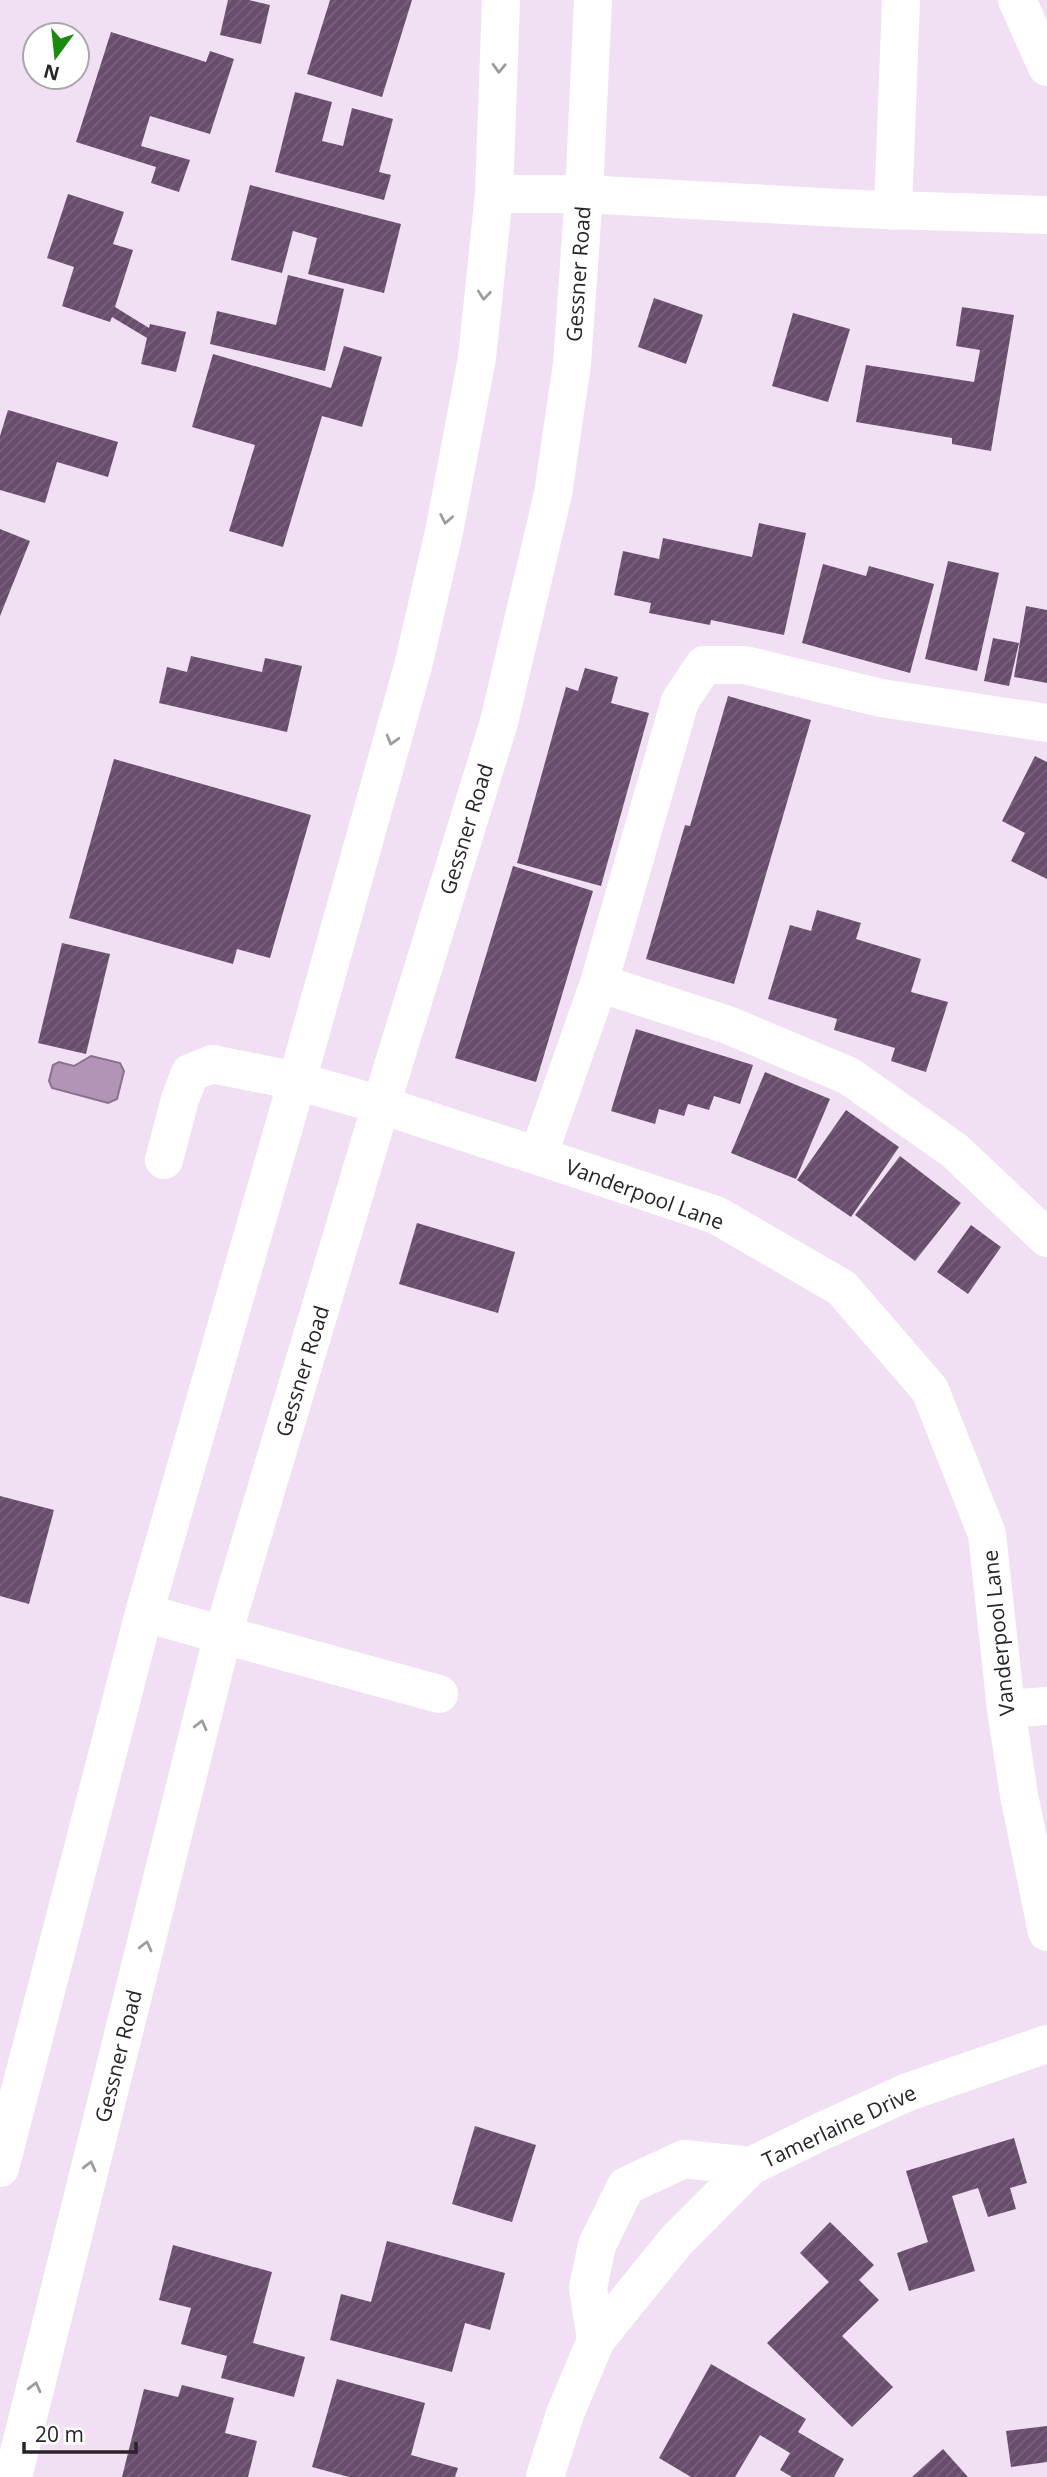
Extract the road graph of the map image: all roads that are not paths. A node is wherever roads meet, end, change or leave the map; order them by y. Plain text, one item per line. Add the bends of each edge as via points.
1 (501, 0) edge
2 (593, 0) edge
3 (901, 0) edge
4 (1017, 0) edge
5 (1047, 67) edge
6 (494, 194) junction
7 (584, 194) junction
8 (893, 211) junction
9 (1047, 215) edge
10 (1047, 723) edge
11 (599, 983) junction
12 (297, 1081) junction
13 (381, 1105) junction
14 (538, 1156) junction
15 (164, 1160) dead end
16 (1047, 1238) edge
17 (144, 1613) junction
18 (223, 1634) junction
19 (439, 1694) dead end
20 (1047, 1706) edge
21 (1006, 1709) junction
22 (1033, 1791) edge
23 (1047, 1932) edge
24 (1047, 2045) edge
25 (751, 2166) junction
26 (0, 2168) edge
27 (596, 2340) junction
28 (13, 2477) edge
29 (545, 2477) edge

1 -> 6 main road
2 - 7 main road, Gessner Road
3 - 8 main road
4 - 5 main road
6 - 7 main road
6 -> 12 main road via 477,358 444,532 413,666
7 - 8 main road
7 - 13 main road, Gessner Road via 572,363 553,494 499,722
8 - 9 main road
10 - 11 main road via 881,698 745,665 704,665 680,701
11 - 14 main road
11 - 16 main road via 728,1025 849,1076 955,1151
12 - 13 main road, Vanderpool Lane
12 - 15 main road, Vanderpool Lane via 212,1064 190,1073
12 - 17 main road
13 - 14 main road, Vanderpool Lane
13 - 18 main road, Gessner Road
14 - 21 main road, Vanderpool Lane via 716,1215 842,1288 930,1390 987,1534
17 - 18 main road
17 - 26 main road
18 - 19 main road
28 -> 18 main road, Gessner Road
20 - 21 main road
21 - 22 main road, Vanderpool Lane
22 - 23 main road, Vanderpool Lane
24 - 25 main road, Tamerlaine Drive via 908,2092
25 - 27 main road, Tamerlaine Drive via 676,2241
25 - 27 main road via 684,2159 626,2186 597,2245 588,2288
27 - 29 main road, Tamerlaine Drive

